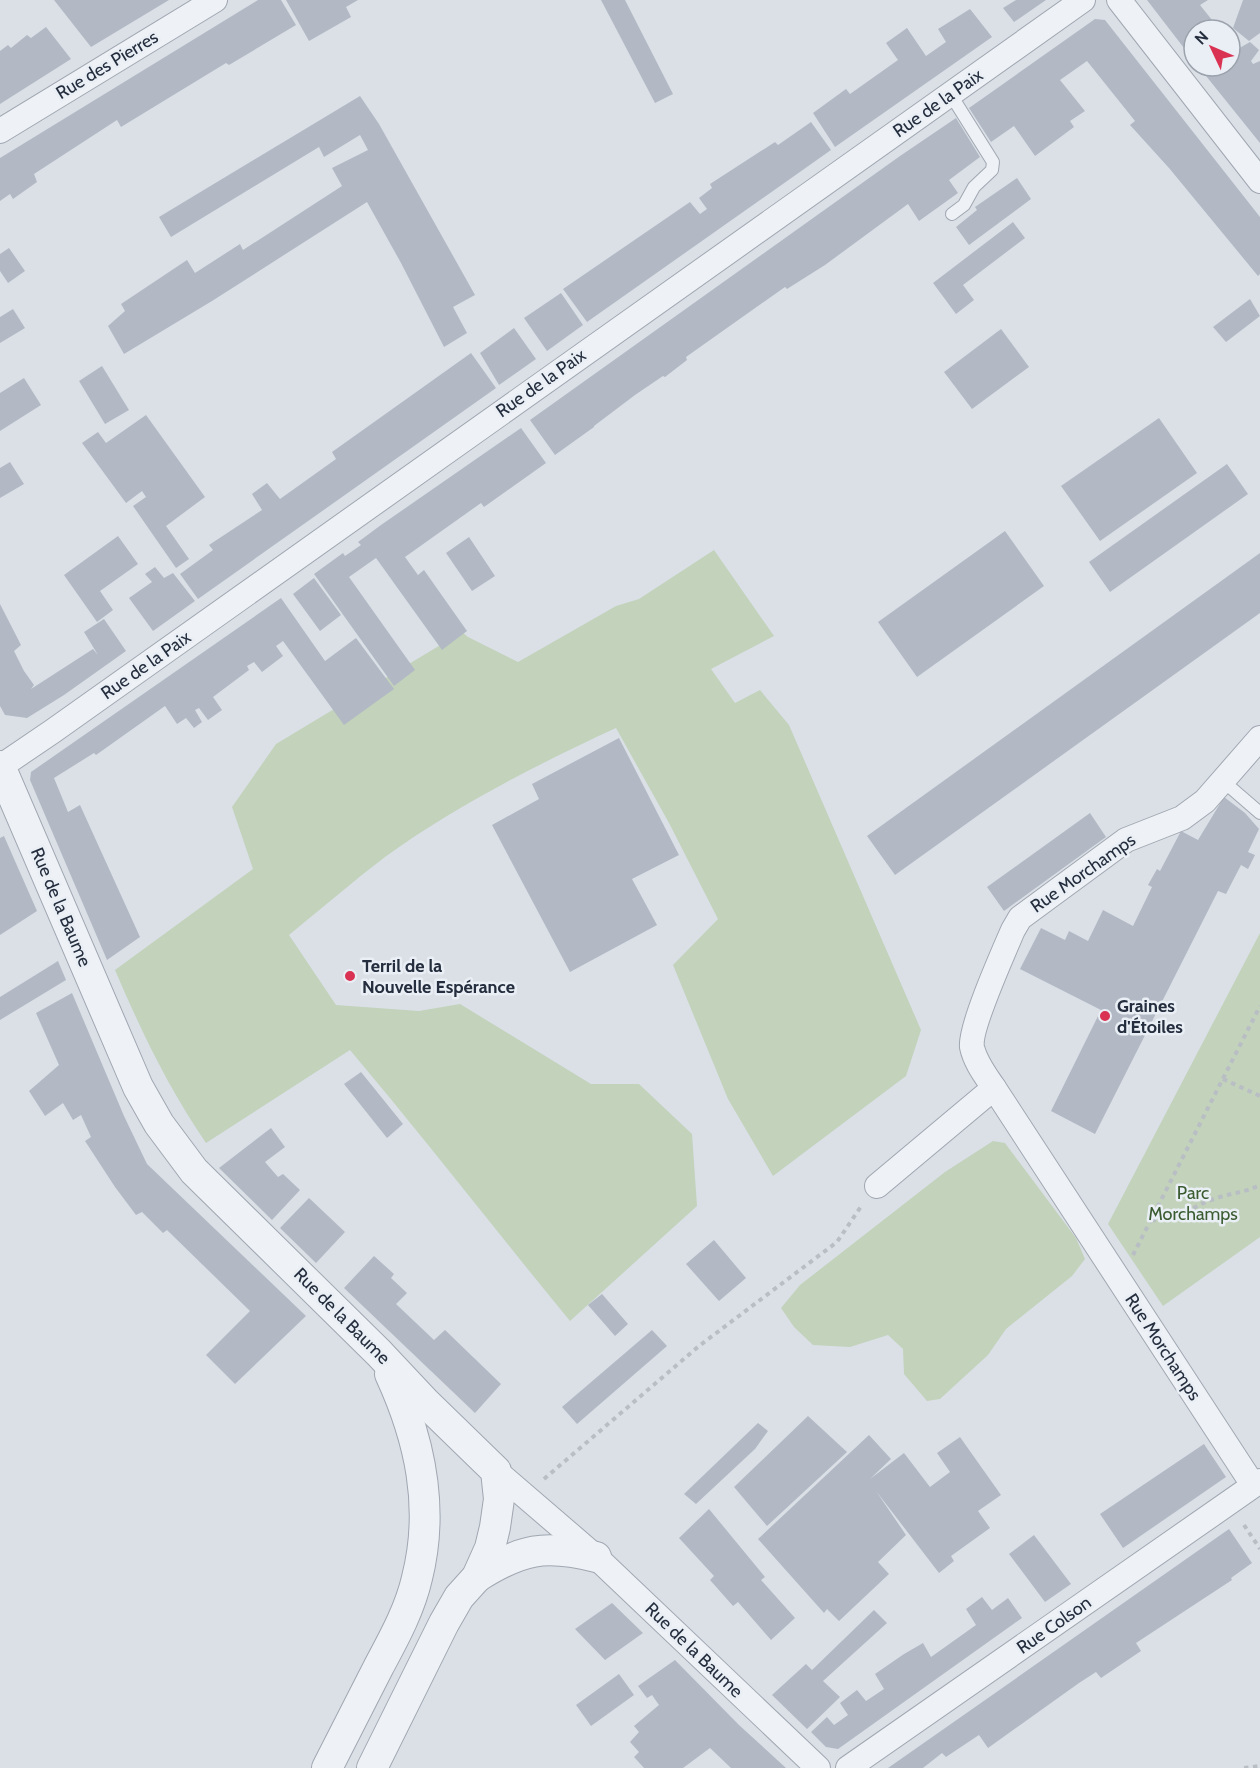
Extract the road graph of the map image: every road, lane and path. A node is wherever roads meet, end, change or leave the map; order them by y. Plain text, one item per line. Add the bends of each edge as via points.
1 (215, 0) edge
2 (1083, 0) edge
3 (1119, 0) edge
4 (951, 95) junction
5 (0, 131) edge
6 (1260, 181) edge
7 (951, 214) dead end
8 (1260, 738) edge
9 (0, 766) edge
10 (1223, 782) junction
11 (1260, 813) edge
12 (1260, 1006) edge
13 (1223, 1079) junction
14 (994, 1088) junction
15 (1260, 1096) edge
16 (1260, 1185) edge
17 (877, 1186) joint
18 (1151, 1220) junction
19 (1129, 1263) dead end
20 (379, 1353) junction
21 (496, 1471) junction
22 (1257, 1483) edge
23 (526, 1496) junction
24 (596, 1557) junction
25 (477, 1577) junction
26 (1260, 1766) edge
27 (327, 1768) edge
28 (372, 1768) edge
29 (818, 1768) edge
30 (848, 1768) edge
31 (1244, 1768) edge

1 - 5 street, Rue des Pierres
2 - 4 street, Rue de la Paix
3 - 6 street
4 - 7 lane via 993,162 992,170 974,187 964,205
4 - 9 street, Rue de la Paix
8 - 10 street, Rue Morchamps
9 - 20 street, Rue de la Baume via 138,1087 159,1124 194,1171
10 - 11 lane
10 - 14 street, Rue Morchamps via 1182,818 1126,840 1020,918 981,1008 973,1037 976,1061
12 - 13 path
13 - 15 path
13 - 18 path
14 - 17 street
14 - 22 street, Rue Morchamps
16 - 18 path via 1211,1200 1178,1218
17 - 23 path via 837,1242 699,1346
18 - 19 path
20 - 21 street, Rue de la Baume
20 - 27 street via 411,1425 423,1474 425,1530 417,1579 395,1637
21 - 23 street, Rue de la Baume
21 - 25 street via 499,1499 495,1527
22 - 30 street, Rue Colson
23 - 24 street, Rue de la Baume
24 - 25 street via 553,1548 496,1565
24 - 29 street, Rue de la Baume
25 - 28 street via 444,1623
26 - 31 path

